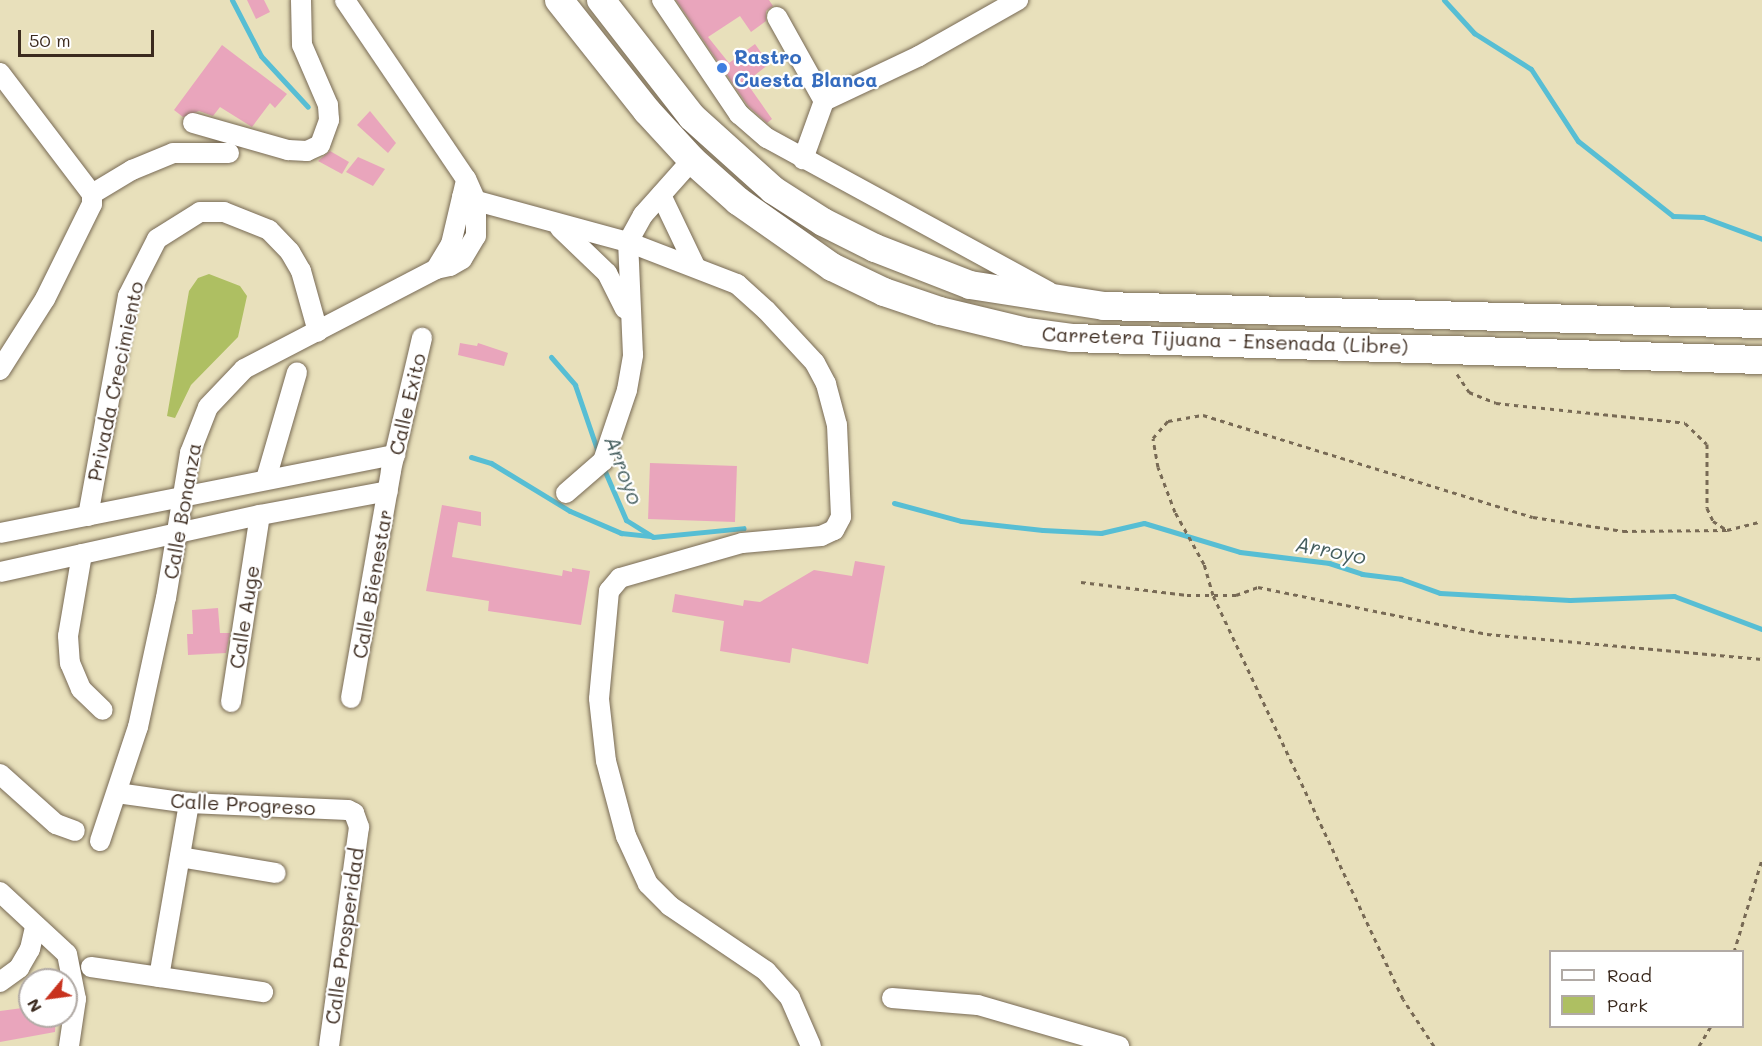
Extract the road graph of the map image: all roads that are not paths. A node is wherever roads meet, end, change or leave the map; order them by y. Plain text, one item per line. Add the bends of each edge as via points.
1 (301, 0) edge
2 (345, 0) edge
3 (559, 0) edge
4 (601, 0) edge
5 (662, 0) edge
6 (1018, 0) edge
7 (777, 17) dead end
8 (0, 74) edge
9 (824, 100) junction
10 (193, 123) dead end
11 (229, 153) dead end
12 (803, 159) junction
13 (692, 160) junction
14 (468, 192) junction
15 (92, 194) junction
16 (661, 195) junction
17 (556, 225) junction
18 (628, 242) junction
19 (695, 267) junction
20 (436, 269) junction
21 (1065, 300) junction
22 (629, 321) junction
23 (1762, 324) edge
24 (318, 332) junction
25 (422, 338) dead end
26 (1762, 360) edge
27 (0, 370) edge
28 (297, 372) dead end
29 (393, 462) junction
30 (266, 479) junction
31 (388, 491) junction
32 (566, 493) dead end
33 (183, 497) junction
34 (88, 516) junction
35 (259, 523) junction
36 (0, 533) edge
37 (176, 533) junction
38 (82, 554) junction
39 (0, 572) edge
40 (351, 698) dead end
41 (231, 702) dead end
42 (103, 710) dead end
43 (0, 774) edge
44 (117, 793) junction
45 (189, 803) junction
46 (359, 827) joint
47 (75, 831) dead end
48 (100, 841) dead end
49 (180, 857) junction
50 (276, 873) dead end
51 (0, 892) edge
52 (35, 928) junction
53 (91, 967) dead end
54 (159, 977) junction
55 (0, 982) edge
56 (263, 992) dead end
57 (892, 998) dead end
58 (69, 1046) edge
59 (329, 1046) edge
60 (811, 1046) edge
61 (1119, 1046) edge

1 - 10 street via 302,45 328,105 320,145 307,152 288,150
2 - 14 street
3 - 13 highway, Carretera Tijuana - Ensenada (Libre) via 647,111
4 - 21 highway, Carretera Tijuana - Ensenada (Libre) via 692,117 728,152 823,222 924,270 970,285
5 - 12 street via 740,114 767,138
6 - 9 street via 919,56
7 - 9 street
8 - 15 street
9 - 12 street
11 - 15 street via 173,153 132,170
12 - 21 street
13 - 16 street
13 - 26 highway, Carretera Tijuana - Ensenada (Libre) via 738,201 832,267 884,292 983,322 1072,338
14 - 17 street
14 - 20 street
14 - 20 street, Calle Bonanza via 476,236 462,259
15 - 27 street via 92,204 45,299
16 - 18 street via 643,215
16 - 19 street
17 - 18 street
17 - 22 street via 588,250 607,273 620,294
18 - 19 street
18 - 22 street
19 - 60 street via 737,284 750,294 815,363 826,384 837,425 841,517 834,530 821,536 742,543 639,570 613,583 609,591 599,699 606,761 626,836 648,884 670,906 766,971 790,998
20 - 24 street, Calle Bonanza
21 - 23 highway, Carretera Tijuana - Ensenada (Libre) via 1104,306 1354,315
22 - 32 street via 633,355 627,390 603,462
24 - 33 street, Calle Bonanza via 244,369 223,388 197,429
24 - 34 street, Privada Crecimiento via 301,272 290,252 269,230 224,212 200,212 157,239 128,296
25 - 29 street, Calle Exito
28 - 30 street
29 - 30 street
29 - 31 street, Calle Bienestar
30 - 33 street
31 - 35 street
31 - 40 street, Calle Bienestar
33 - 34 street
33 - 37 street, Calle Bonanza
34 - 36 street
35 - 37 street
35 - 41 street, Calle Auge
37 - 38 street
37 - 44 street, Calle Bonanza via 150,676
38 - 39 street
38 - 42 street via 68,636 70,663 81,689
43 - 47 street via 56,824
44 - 45 street, Calle Progreso
44 - 48 street, Calle Bonanza
45 - 46 street, Calle Progreso via 348,810 354,813
45 - 49 street
46 - 59 street, Calle Prosperidad
49 - 50 street
49 - 54 street
51 - 52 street
52 - 55 street via 30,949 19,968
52 - 58 street via 67,954 74,975 76,999
53 - 54 street
54 - 56 street
57 - 61 street via 978,1005

